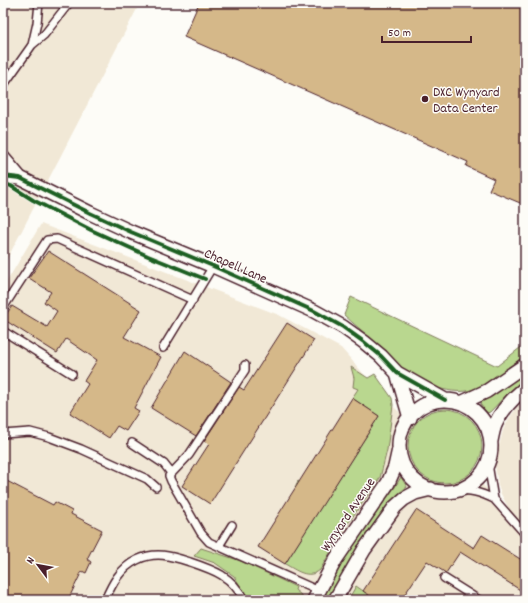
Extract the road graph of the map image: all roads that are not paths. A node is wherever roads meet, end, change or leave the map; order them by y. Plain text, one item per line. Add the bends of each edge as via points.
1 (39, 3) edge
2 (69, 3) edge
3 (32, 45) junction
4 (3, 86) edge
5 (3, 158) edge
6 (3, 176) edge
7 (20, 178) junction
8 (213, 266) junction
9 (193, 300) junction
10 (3, 308) edge
11 (3, 331) edge
12 (163, 348) dead end
13 (245, 365) dead end
14 (525, 365) edge
15 (397, 373) junction
16 (72, 374) dead end
17 (525, 388) edge
18 (446, 400) junction
19 (461, 403) junction
20 (410, 418) junction
21 (3, 434) edge
22 (491, 441) junction
23 (132, 443) dead end
24 (400, 444) junction
25 (490, 457) junction
26 (171, 473) junction
27 (156, 487) dead end
28 (431, 489) junction
29 (455, 490) junction
30 (494, 499) junction
31 (232, 525) dead end
32 (525, 534) edge
33 (219, 546) junction
34 (444, 578) dead end
35 (316, 595) edge
36 (104, 600) edge
37 (244, 600) edge
38 (335, 600) edge
39 (479, 600) edge

1 - 3 lane
2 - 3 lane via 44,35
3 - 4 lane
5 - 7 street, Chapell Lane
6 - 7 street, Chapell Lane
7 - 8 street, Chapell Lane via 138,235
8 - 9 lane
8 - 15 street, Chapell Lane via 314,311 343,327
9 - 10 lane via 57,239 51,239 47,240
9 - 12 lane
11 - 16 lane
13 - 26 lane via 245,370 189,455
14 - 19 street via 487,391
15 - 18 street, Chapell Lane
15 - 20 street
17 - 22 street via 502,414
18 - 19 street, Wynyard Avenue
18 - 20 street, Wynyard Avenue via 432,402 419,408
19 - 22 street, Wynyard Avenue via 482,417
20 - 24 street, Wynyard Avenue via 402,430
21 - 27 lane via 30,432 49,437 147,479
22 - 25 street, Wynyard Avenue
23 - 26 lane via 164,464
24 - 28 street, Wynyard Avenue via 402,459 408,472 418,482
24 - 35 street, Wynyard Avenue via 388,483 336,559
25 - 29 street, Wynyard Avenue via 477,479
25 - 30 lane via 488,464
26 - 33 lane via 171,481 200,533 209,542
28 - 29 street, Wynyard Avenue
28 - 38 street, Wynyard Avenue via 415,493 395,507 364,550
29 - 30 lane via 480,492
30 - 32 lane
31 - 33 lane
33 - 35 lane
34 - 39 lane
36 - 37 lane via 115,579 126,567 136,560 160,554 213,570 236,587

